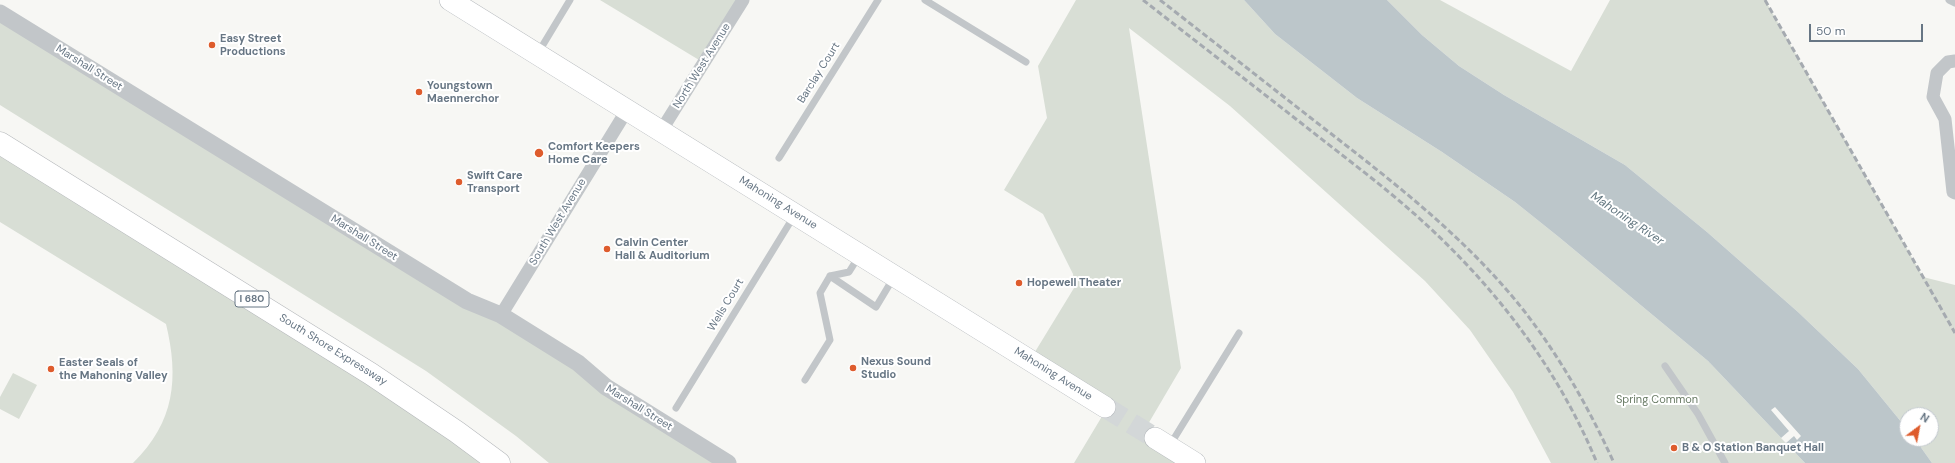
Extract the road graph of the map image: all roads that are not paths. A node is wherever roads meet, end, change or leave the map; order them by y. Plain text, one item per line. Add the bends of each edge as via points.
1 (450, 0) edge
2 (570, 0) edge
3 (743, 0) edge
4 (878, 0) edge
5 (925, 0) edge
6 (1948, 0) edge
7 (1955, 3) edge
8 (0, 13) edge
9 (537, 54) junction
10 (1955, 61) edge
11 (1026, 62) dead end
12 (627, 110) junction
13 (661, 131) junction
14 (0, 144) edge
15 (779, 158) dead end
16 (1955, 193) edge
17 (795, 214) junction
18 (860, 254) junction
19 (830, 276) junction
20 (895, 276) junction
21 (502, 315) junction
22 (1239, 333) dead end
23 (1665, 366) dead end
24 (805, 380) dead end
25 (1105, 407) tunnel mouth
26 (676, 408) dead end
27 (1162, 443) joint
28 (499, 463) edge
29 (728, 463) edge
30 (1195, 463) edge
31 (1725, 463) edge

1 - 9 main road, Mahoning Avenue
2 - 9 lane
3 - 13 street, North West Avenue
4 - 15 lane, Barclay Court
5 - 11 lane
6 - 7 lane
8 - 21 street, Marshall Street via 467,301
9 - 12 main road, Mahoning Avenue
10 - 16 street via 1948,62 1937,74 1933,97 1944,119
12 - 13 main road, Mahoning Avenue
12 - 21 street, South West Avenue
13 - 17 main road, Mahoning Avenue
14 - 28 highway, South Shore Expressway / I 680 via 371,374
17 - 18 main road, Mahoning Avenue
17 - 26 lane, Wells Court
18 - 19 lane via 849,272
18 - 20 main road, Mahoning Avenue
19 - 20 lane via 876,307
19 - 24 lane via 820,294 830,340
20 - 25 main road, Mahoning Avenue
21 - 29 street, Marshall Street via 578,363 606,387
22 - 27 lane
23 - 31 lane via 1701,418
27 - 30 main road

